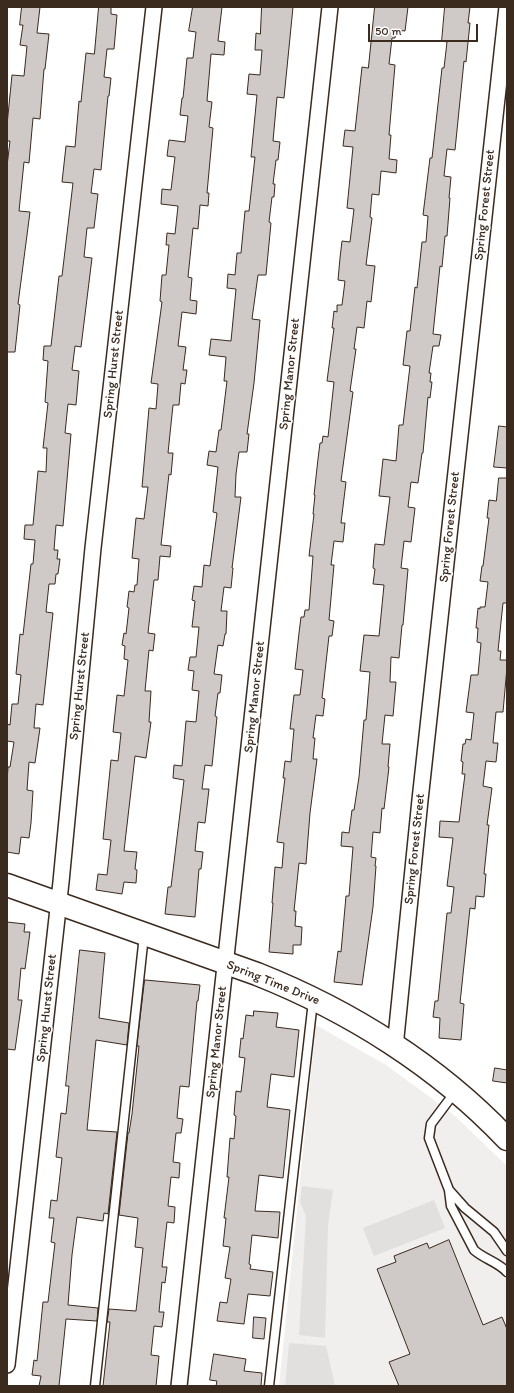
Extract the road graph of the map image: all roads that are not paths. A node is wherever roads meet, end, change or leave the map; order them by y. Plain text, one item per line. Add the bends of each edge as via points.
1 (154, 7) edge
2 (330, 7) edge
3 (507, 7) edge
4 (7, 885) edge
5 (58, 904) junction
6 (144, 934) junction
7 (226, 964) junction
8 (313, 999) junction
9 (395, 1047) junction
10 (456, 1092) junction
11 (507, 1139) edge
12 (449, 1190) junction
13 (507, 1251) edge
14 (507, 1272) edge
15 (7, 1365) edge
16 (95, 1386) edge
17 (180, 1386) edge
18 (269, 1386) edge

1 - 5 street, Spring Hurst Street via 93,548
2 - 7 street, Spring Manor Street
3 - 9 street, Spring Forest Street via 421,784
4 - 5 street, Spring Time Drive
5 - 6 street, Spring Time Drive
5 - 15 street, Spring Hurst Street
6 - 7 street, Spring Time Drive
6 - 16 lane
7 - 8 street, Spring Time Drive
7 - 17 street, Spring Manor Street
8 - 9 street, Spring Time Drive via 348,1017
8 - 18 lane
9 - 10 street, Spring Time Drive
10 - 11 street, Spring Time Drive
10 - 12 lane via 432,1124 429,1138
12 - 13 lane via 465,1208 494,1232
12 - 14 lane via 451,1206 474,1250

